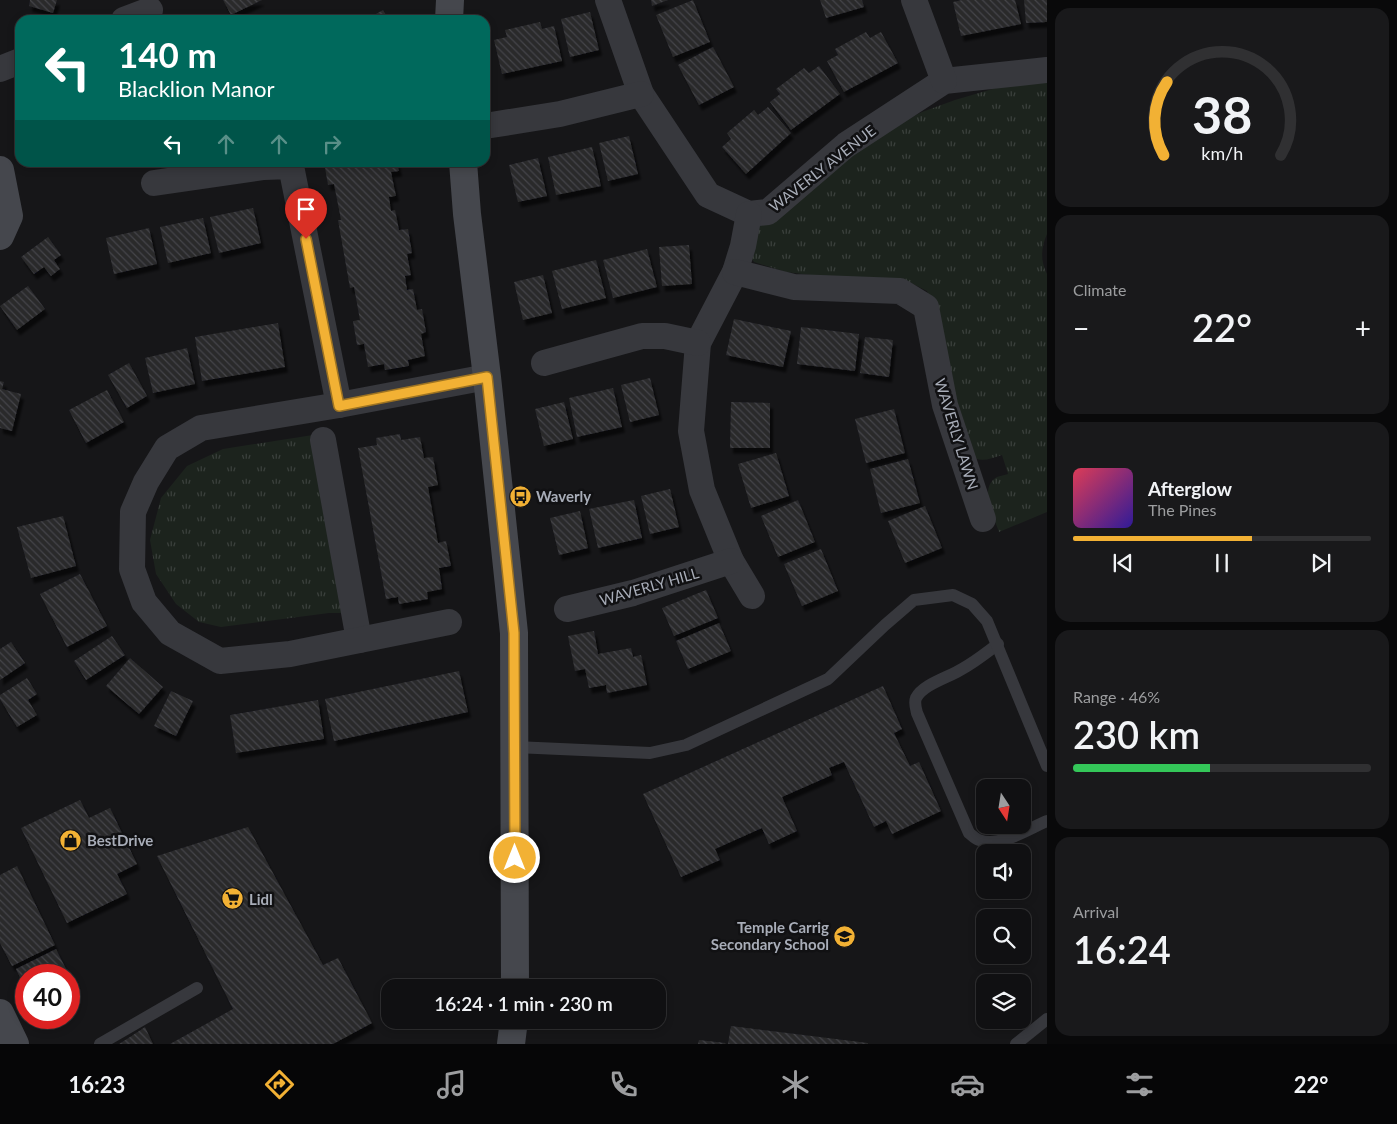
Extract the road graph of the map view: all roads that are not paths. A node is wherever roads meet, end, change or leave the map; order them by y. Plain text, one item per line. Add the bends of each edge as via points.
1 (450, 0) edge
2 (608, 0) edge
3 (914, 0) edge
4 (150, 10) dead end
5 (137, 15) edge
6 (449, 15) edge
7 (15, 63) edge
8 (0, 69) edge
9 (1047, 70) edge
10 (944, 81) junction
11 (641, 94) junction
12 (490, 125) edge
13 (264, 167) edge
14 (291, 167) edge
15 (463, 167) edge
16 (0, 170) edge
17 (154, 183) dead end
18 (749, 214) junction
19 (0, 236) edge
20 (736, 272) junction
21 (698, 343) junction
22 (544, 363) dead end
23 (487, 377) junction
24 (339, 406) junction
25 (323, 440) dead end
26 (983, 519) dead end
27 (731, 561) junction
28 (752, 596) dead end
29 (567, 608) dead end
30 (449, 622) dead end
31 (359, 640) junction
32 (998, 644) junction
33 (515, 747) junction
34 (1047, 766) edge
35 (1047, 821) edge
36 (515, 979) edge
37 (197, 988) dead end
38 (0, 1013) edge
39 (1047, 1019) edge
40 (513, 1029) edge
41 (15, 1044) edge
42 (100, 1044) edge
43 (511, 1044) edge
44 (1016, 1044) edge

1 - 6 street
2 - 11 street, WAVERLY AVENUE
3 - 10 street
4 - 5 street
7 - 8 street
9 - 10 street, WAVERLY AVENUE
10 - 18 street, WAVERLY AVENUE via 846,145 768,212
11 - 12 street via 560,114
11 - 18 street, WAVERLY AVENUE via 708,195
13 - 17 street
14 - 24 street
15 - 23 street
16 - 19 street via 9,216
18 - 20 street
20 - 21 street
20 - 26 street, WAVERLY LAWN via 794,287 900,291 926,308 945,405
21 - 22 street via 665,336 642,336
21 - 27 street via 691,431 702,490
23 - 24 street
23 - 33 street via 514,633
24 - 31 street via 201,428 167,448 146,482 133,512 132,569 144,602 170,633 220,661 290,654
25 - 31 street
27 - 28 street
27 - 29 street, WAVERLY HILL via 633,592
30 - 31 street
32 - 33 lane via 987,621 972,604 953,595 914,600 828,679 686,745 650,752
32 - 34 lane
32 - 35 lane via 962,670 922,691 916,698 917,713 969,833 978,840 1005,840
33 - 36 street
37 - 42 lane
38 - 41 street
39 - 44 lane
40 - 43 street

